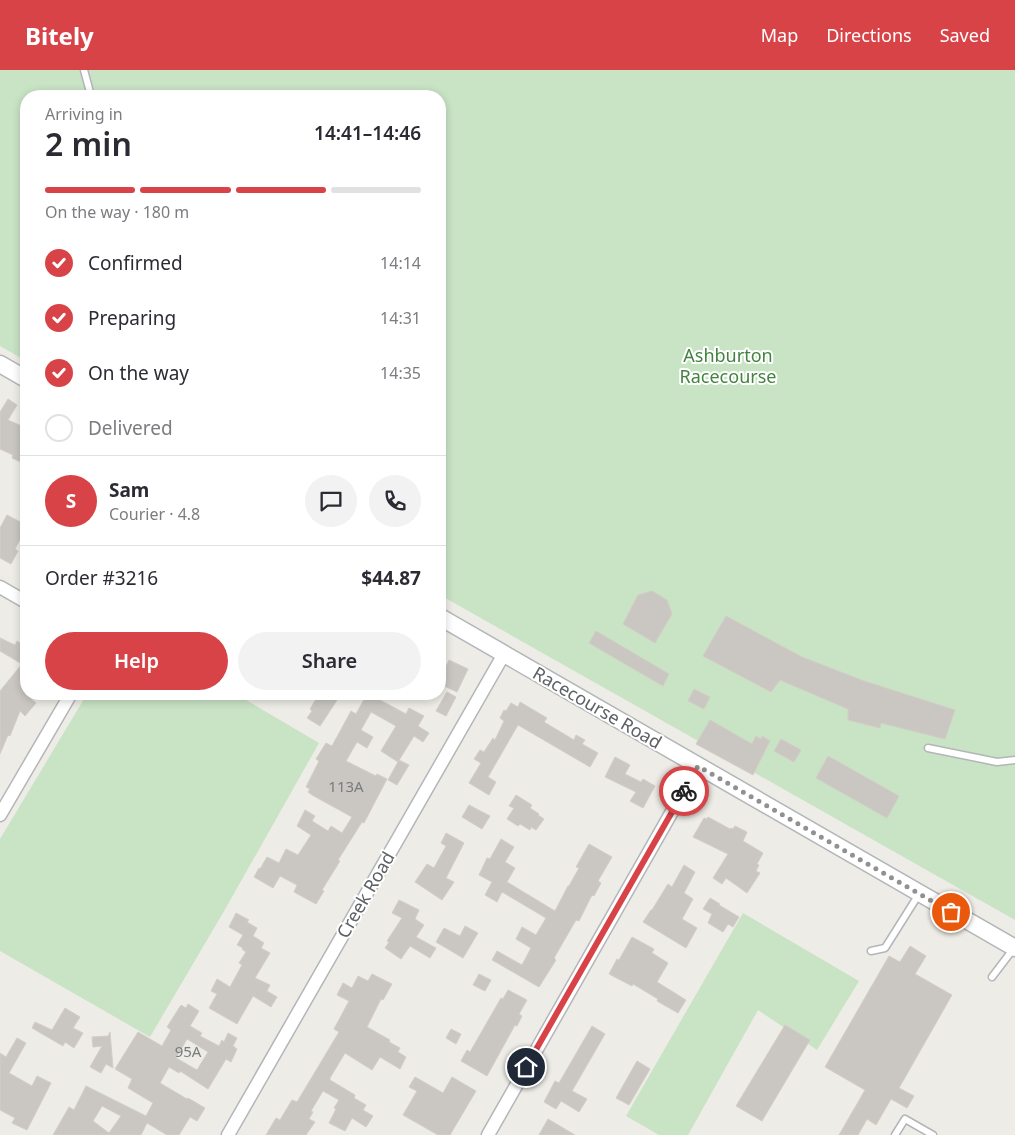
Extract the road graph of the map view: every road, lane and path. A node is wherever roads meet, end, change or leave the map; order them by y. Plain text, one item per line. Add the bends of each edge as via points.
1 (84, 70) edge
2 (89, 90) edge
3 (0, 364) edge
4 (20, 376) edge
5 (0, 587) edge
6 (20, 599) edge
7 (446, 621) edge
8 (504, 654) junction
9 (67, 700) edge
10 (928, 748) dead end
11 (1015, 760) edge
12 (698, 766) junction
13 (0, 815) edge
14 (920, 893) junction
15 (1015, 948) edge
16 (871, 951) dead end
17 (992, 977) dead end
18 (228, 1135) edge
19 (488, 1135) edge
20 (896, 1135) edge
21 (932, 1135) edge

1 - 2 lane
3 - 4 street
5 - 6 street
7 - 8 street, Racecourse Road
8 - 12 street, Racecourse Road
8 - 18 street, Creek Road
9 - 13 street
10 - 11 lane via 997,762
12 - 14 street, Racecourse Road
12 - 19 street
14 - 15 street, Racecourse Road
14 - 16 lane via 885,948
15 - 17 lane
20 - 21 lane via 905,1120

